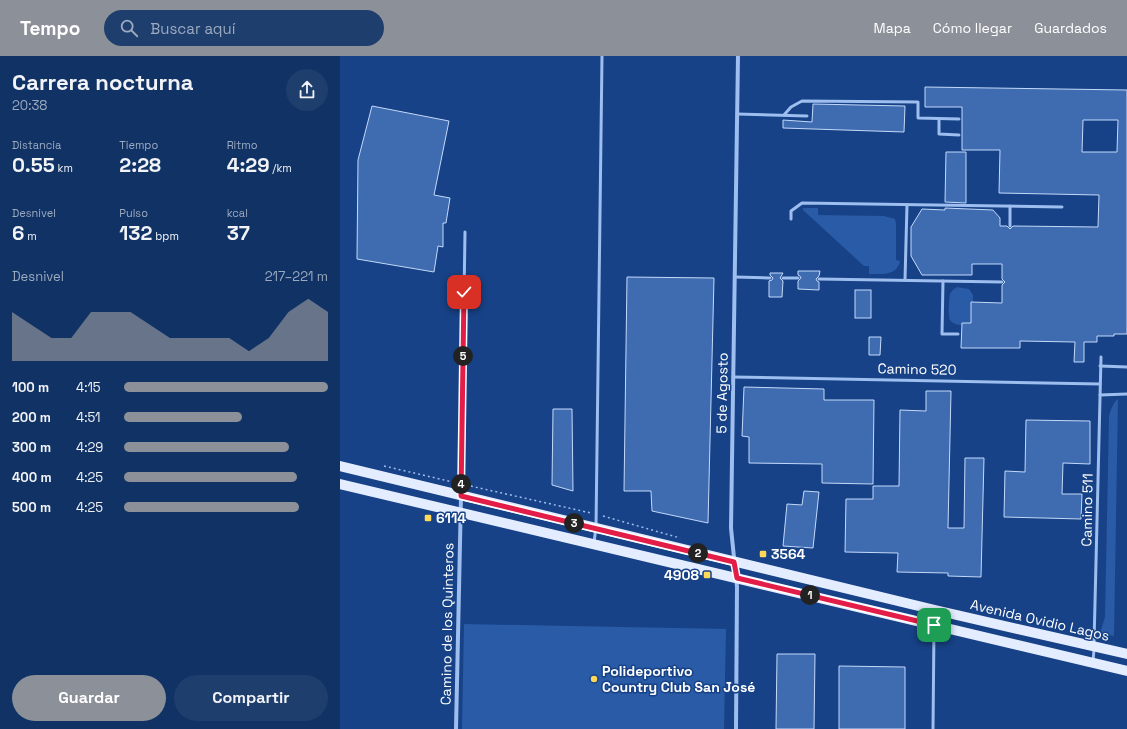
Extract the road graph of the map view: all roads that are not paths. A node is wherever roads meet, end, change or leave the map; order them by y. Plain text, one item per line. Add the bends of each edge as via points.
1 (602, 56) edge
2 (738, 56) edge
3 (737, 114) junction
4 (784, 115) junction
5 (807, 116) dead end
6 (939, 119) junction
7 (959, 119) dead end
8 (959, 135) dead end
9 (907, 205) junction
10 (1010, 206) junction
11 (1062, 207) dead end
12 (791, 219) dead end
13 (1010, 226) dead end
14 (465, 232) dead end
15 (735, 277) junction
16 (770, 278) dead end
17 (783, 278) dead end
18 (798, 278) dead end
19 (819, 279) dead end
20 (905, 280) junction
21 (943, 281) junction
22 (1002, 282) dead end
23 (958, 334) dead end
24 (1101, 357) dead end
25 (1100, 366) junction
26 (1127, 367) edge
27 (733, 377) junction
28 (1100, 384) junction
29 (1127, 394) edge
30 (1100, 395) junction
31 (340, 466) edge
32 (340, 484) edge
33 (461, 496) junction
34 (460, 512) junction
35 (596, 528) junction
36 (594, 544) junction
37 (734, 562) junction
38 (737, 578) junction
39 (935, 610) junction
40 (934, 625) junction
41 (1094, 646) junction
42 (1127, 654) edge
43 (1093, 664) junction
44 (1127, 671) edge
45 (456, 729) edge
46 (736, 729) edge
47 (933, 729) edge

1 - 35 lane
2 - 3 street, 5 de Agosto
3 - 4 lane
3 - 15 street, 5 de Agosto
4 - 5 lane
4 - 6 lane via 791,106 802,101 918,102 918,118
6 - 7 lane
6 - 8 lane via 939,134
9 - 10 lane
9 - 12 lane via 802,203 791,211
9 - 20 lane
10 - 11 lane
10 - 13 lane
14 - 33 lane
15 - 16 lane
15 - 27 street, 5 de Agosto
17 - 18 lane
19 - 20 lane
20 - 21 lane
21 - 22 lane
21 - 23 lane via 942,334
24 - 25 lane, Camino 511
25 - 26 lane
25 - 28 lane, Camino 511
27 - 28 lane, Camino 520
27 - 37 street, 5 de Agosto via 731,528
28 - 30 lane, Camino 511
29 - 30 lane
30 - 41 lane, Camino 511
31 - 33 main road, Avenida Ovidio Lagos
32 - 34 main road, Avenida Ovidio Lagos
33 - 34 street, Camino de los Quinteros
33 - 35 main road, Avenida Ovidio Lagos
34 - 36 main road, Avenida Ovidio Lagos
34 - 45 street, Camino de los Quinteros
35 - 36 lane
35 - 37 main road, Avenida Ovidio Lagos
36 - 38 main road, Avenida Ovidio Lagos
37 - 38 street, 5 de Agosto
37 - 39 main road, Avenida Ovidio Lagos
38 - 40 main road, Avenida Ovidio Lagos
38 - 46 street, 5 de Agosto
39 - 40 lane
39 - 41 main road, Avenida Ovidio Lagos
40 - 43 main road, Avenida Ovidio Lagos
40 - 47 lane
41 - 42 main road, Avenida Ovidio Lagos
41 - 43 lane, Camino 511
43 - 44 main road, Avenida Ovidio Lagos

